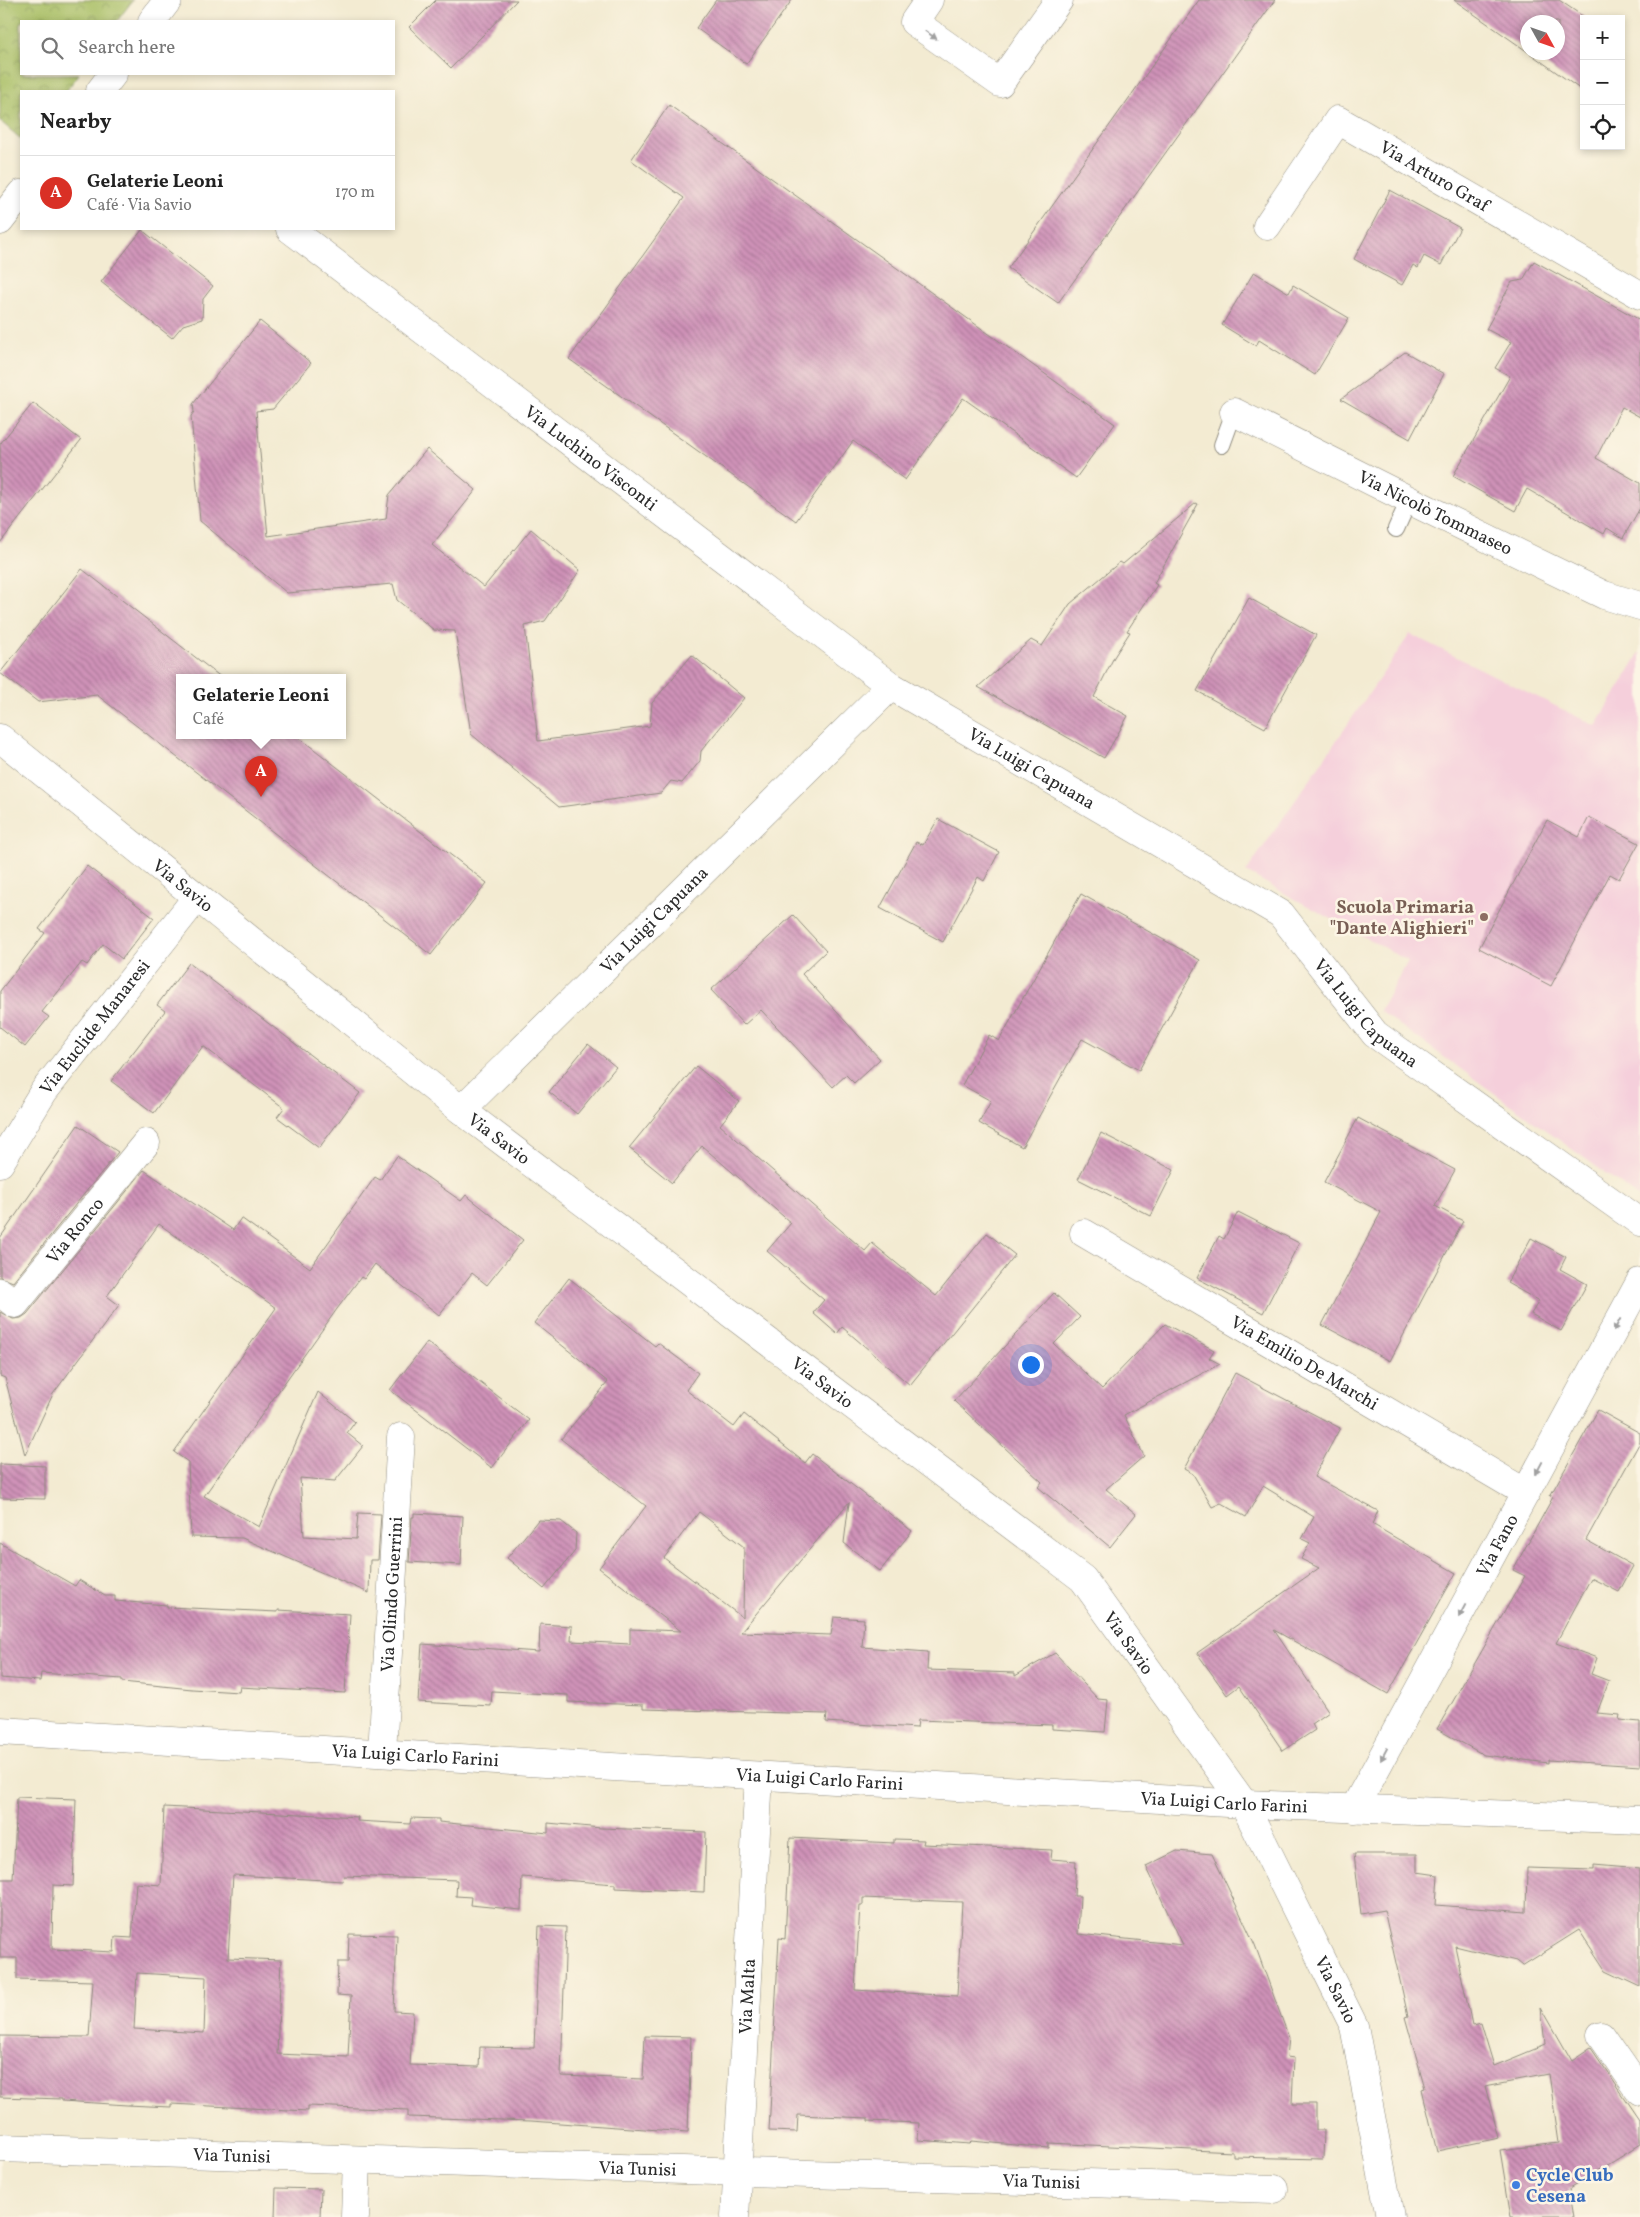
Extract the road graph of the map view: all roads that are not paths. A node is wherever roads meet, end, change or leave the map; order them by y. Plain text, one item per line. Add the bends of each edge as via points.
1 (168, 0) edge
2 (929, 0) edge
3 (1059, 0) edge
4 (153, 20) edge
5 (20, 195) edge
6 (0, 221) edge
7 (1267, 226) dead end
8 (291, 230) edge
9 (1640, 294) edge
10 (1234, 412) joint
11 (1222, 444) dead end
12 (1409, 500) junction
13 (1396, 529) dead end
14 (1640, 606) edge
15 (891, 686) junction
16 (0, 738) edge
17 (197, 896) junction
18 (461, 1110) junction
19 (146, 1143) dead end
20 (0, 1163) edge
21 (1640, 1222) edge
22 (1084, 1233) dead end
23 (1640, 1282) edge
24 (0, 1292) edge
25 (401, 1437) dead end
26 (1526, 1493) junction
27 (0, 1731) edge
28 (382, 1752) junction
29 (759, 1776) junction
30 (1244, 1804) junction
31 (1354, 1809) junction
32 (1640, 1820) edge
33 (1600, 2035) dead end
34 (1640, 2092) edge
35 (0, 2148) edge
36 (357, 2160) junction
37 (737, 2172) junction
38 (1274, 2189) dead end
39 (356, 2217) edge
40 (735, 2217) edge
41 (1390, 2217) edge

1 - 4 street
2 -> 3 street via 914,22 1000,83
5 - 6 street
7 - 9 street, Via Arturo Graf via 1338,120
8 - 15 street, Via Luchino Visconti
10 - 11 lane
10 - 12 street, Via Nicolò Tommaseo
12 - 13 lane
12 - 14 street, Via Nicolò Tommaseo via 1604,595
15 - 18 street, Via Luigi Capuana
15 - 21 street, Via Luigi Capuana via 1281,914 1376,1034
16 - 17 street, Via Savio
17 - 18 street, Via Savio
17 - 20 street, Via Euclide Manaresi via 44,1091
18 - 30 street, Via Savio via 1083,1579
19 - 24 street, Via Ronco via 15,1304
22 - 26 street, Via Emilio De Marchi
23 -> 26 street, Via Fano
25 - 28 street, Via Olindo Guerrini
26 -> 31 street, Via Fano
27 - 28 street, Via Luigi Carlo Farini
28 - 29 street, Via Luigi Carlo Farini
29 - 30 street, Via Luigi Carlo Farini
29 - 37 street, Via Malta
30 - 31 street, Via Luigi Carlo Farini
30 - 41 street, Via Savio via 1354,2026
31 - 32 street, Via Luigi Carlo Farini
33 - 34 street
35 - 36 street, Via Tunisi
36 - 37 street, Via Tunisi
36 - 39 street
37 - 38 street, Via Tunisi
37 - 40 street, Via Malta

